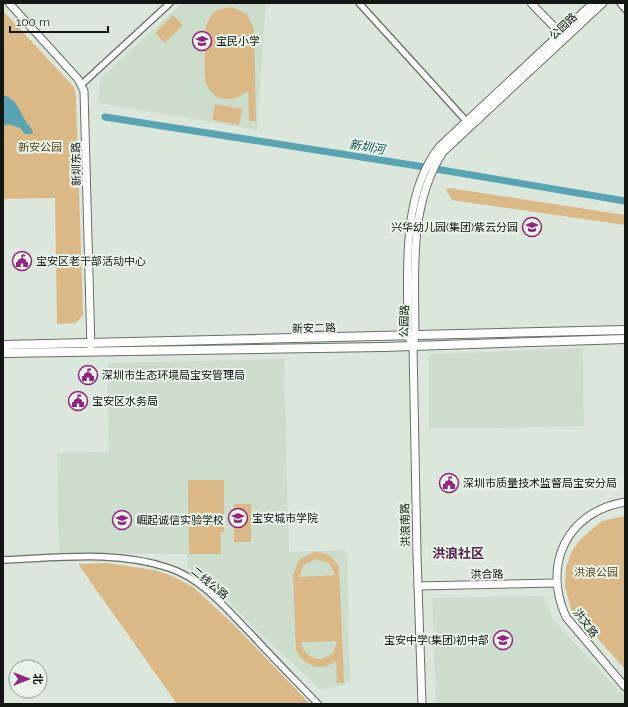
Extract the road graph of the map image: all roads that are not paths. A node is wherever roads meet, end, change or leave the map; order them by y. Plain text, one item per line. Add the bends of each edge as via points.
1 (9, 3) edge
2 (170, 3) edge
3 (359, 3) edge
4 (531, 3) edge
5 (593, 3) edge
6 (604, 3) edge
7 (620, 3) edge
8 (625, 9) edge
9 (563, 36) junction
10 (81, 85) junction
11 (469, 124) junction
12 (426, 177) junction
13 (625, 330) edge
14 (412, 336) junction
15 (625, 339) edge
16 (413, 346) junction
17 (3, 347) edge
18 (91, 348) junction
19 (625, 502) edge
20 (3, 560) edge
21 (556, 583) junction
22 (418, 586) junction
23 (625, 687) edge
24 (318, 704) edge
25 (422, 704) edge

1 - 10 main road, 新圳东路
2 - 10 street
3 - 11 street
4 - 9 main road
5 - 9 main road, 公园路
6 - 9 main road, 公园路
7 - 8 street
9 - 11 main road, 公园路
10 - 18 main road, 新圳东路 via 85,98
11 - 12 main road, 公园路 via 443,152
11 - 12 main road, 公园路 via 440,146 429,160
12 - 14 main road, 公园路 via 415,244
13 - 14 main road, 新安二路
14 - 16 main road, 公园路
14 - 18 main road, 新安二路
15 - 16 main road, 新安二路
16 - 18 main road, 新安二路
16 - 22 main road, 洪浪南路
17 - 18 main road, 新安二路
19 - 21 main road, 洪文路 via 600,509 577,526 562,549
20 - 24 street, 二线公路 via 123,558 158,564 180,572 214,597
21 - 22 main road, 洪合路
21 - 23 main road, 洪文路 via 560,604 568,619
22 - 25 main road, 洪浪南路

